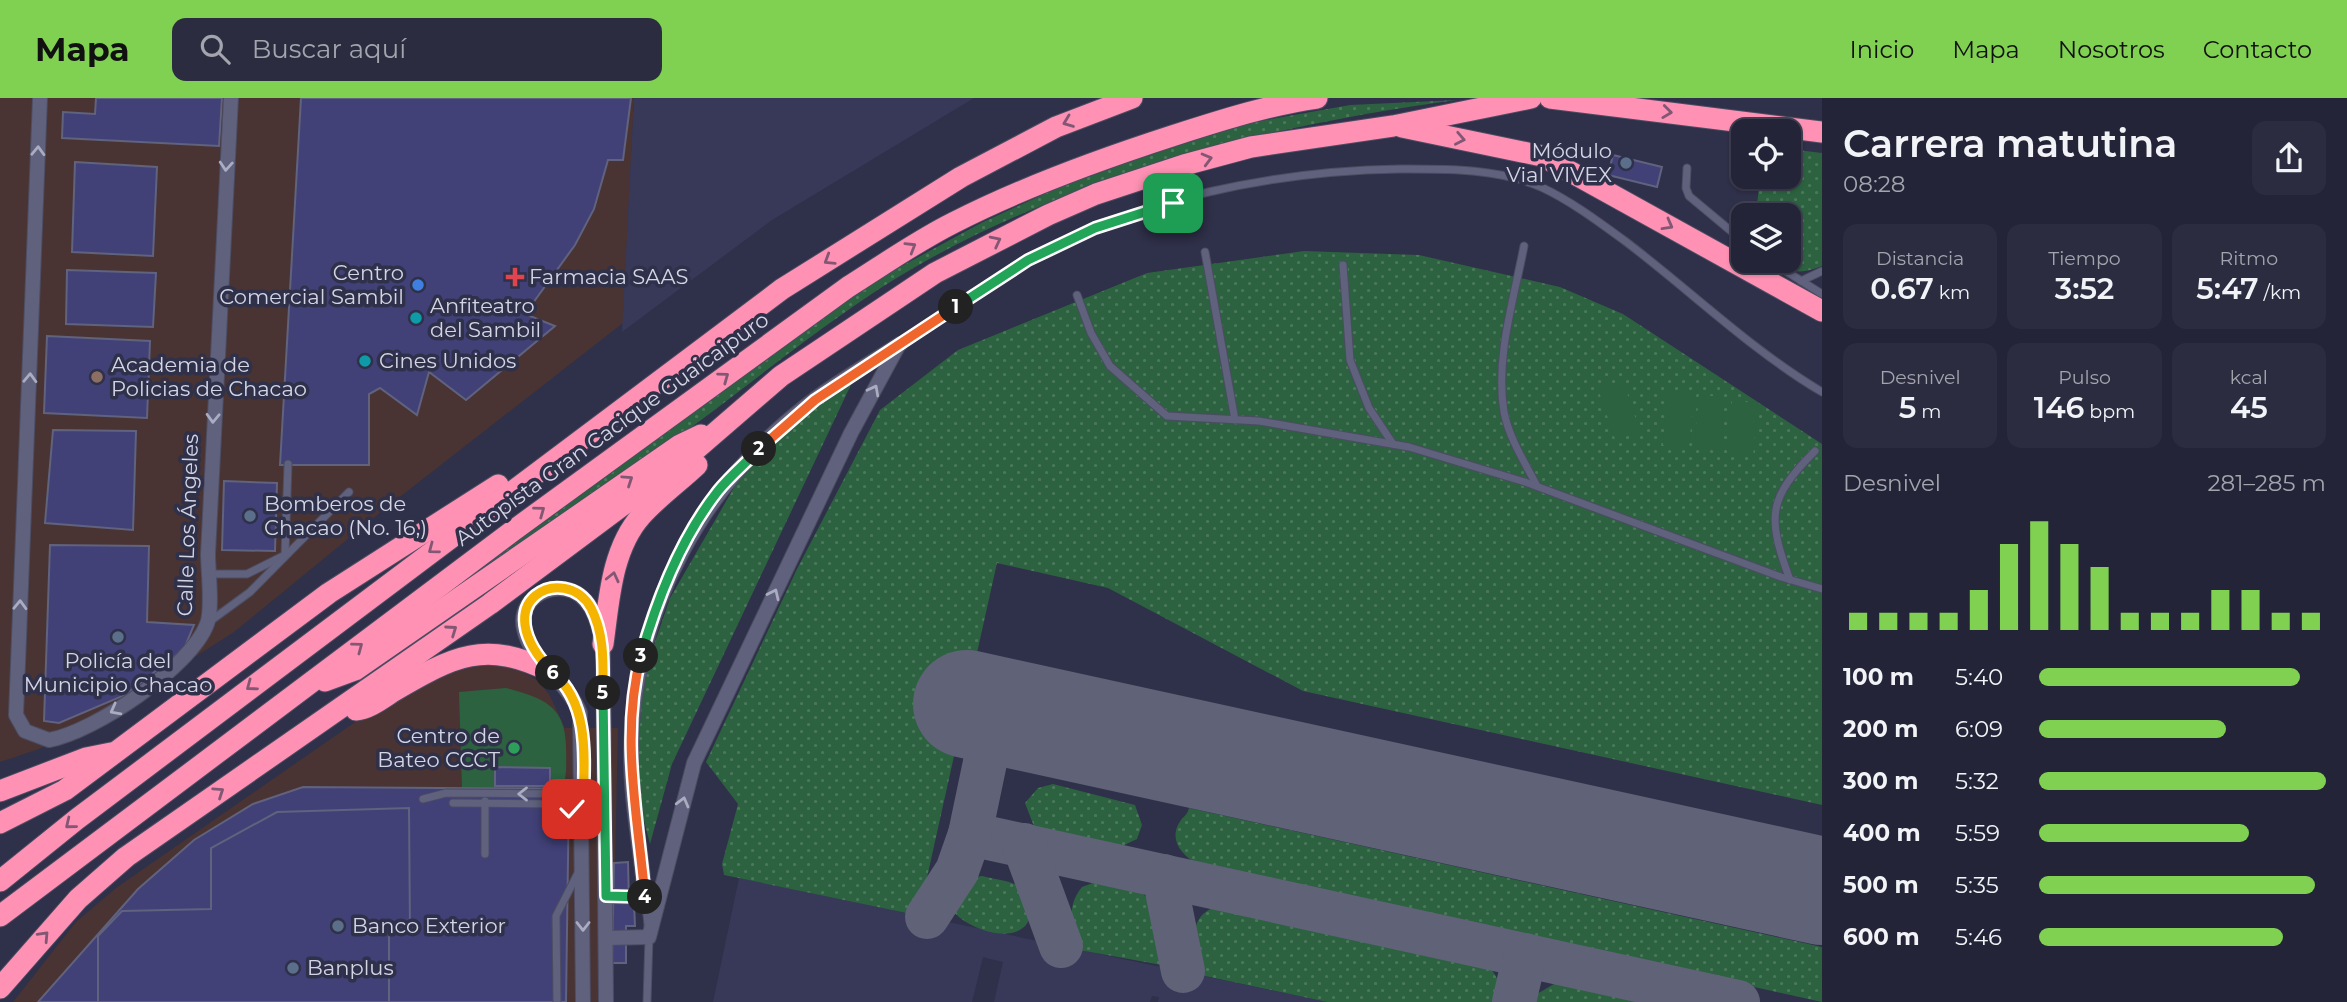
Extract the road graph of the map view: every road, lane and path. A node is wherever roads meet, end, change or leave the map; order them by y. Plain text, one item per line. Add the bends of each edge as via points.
1 (40, 98) edge
2 (231, 98) edge
3 (1132, 98) edge
4 (1317, 98) edge
5 (1531, 98) edge
6 (1550, 98) edge
7 (1393, 125) junction
8 (1822, 132) edge
9 (1687, 169) dead end
10 (1731, 231) edge
11 (1524, 246) dead end
12 (1205, 252) dead end
13 (1342, 265) dead end
14 (1822, 271) edge
15 (1789, 273) edge
16 (1801, 281) junction
17 (1822, 294) edge
18 (1077, 295) dead end
19 (1822, 311) edge
20 (900, 344) junction
21 (1822, 392) edge
22 (624, 405) junction
23 (1235, 420) junction
24 (722, 426) junction
25 (1393, 444) junction
26 (1815, 451) dead end
27 (288, 464) dead end
28 (1537, 487) junction
29 (349, 492) dead end
30 (285, 555) junction
31 (208, 574) junction
32 (1790, 580) junction
33 (1822, 589) edge
34 (208, 622) junction
35 (603, 645) junction
36 (551, 672) junction
37 (304, 688) junction
38 (337, 712) junction
39 (120, 751) junction
40 (582, 773) junction
41 (0, 791) edge
42 (485, 794) junction
43 (423, 799) dead end
44 (453, 803) dead end
45 (485, 803) junction
46 (0, 823) edge
47 (583, 823) junction
48 (485, 854) dead end
49 (583, 860) junction
50 (0, 881) edge
51 (606, 896) junction
52 (645, 897) junction
53 (0, 916) edge
54 (649, 937) junction
55 (607, 938) junction
56 (0, 988) edge
57 (557, 1002) edge
58 (583, 1002) edge
59 (606, 1002) edge
60 (647, 1002) edge

34 -> 1 street, Calle Los Ángeles via 189,655 128,704 59,739 31,735 16,715
2 -> 31 street, Calle Los Ángeles
3 -> 22 highway, Autopista Gran Cacique Guaicaipuro via 1056,127 961,177 782,289
37 -> 4 highway, Autopista Gran Cacique Guaicaipuro via 848,287 951,223 1114,155 1224,119
5 - 7 highway
6 -> 8 highway
7 -> 19 highway via 1542,156
24 -> 7 highway via 832,339 935,272 1048,215 1096,194 1251,147
9 - 10 lane via 1689,196
11 - 28 lane via 1504,353 1504,412
12 - 23 lane
13 - 25 lane via 1350,360 1369,408
14 - 16 lane
15 - 16 lane
16 - 17 lane
18 - 23 lane via 1110,366 1167,416
20 - 21 lane via 1028,260 1095,228 1173,203 1284,175 1447,169 1499,175 1540,187 1592,216 1792,376
20 - 52 street via 815,400 765,442 718,492 662,592 639,663 631,746 631,791
54 -> 20 street via 694,763 845,446
22 - 39 highway via 329,593
22 -> 50 highway, Autopista Gran Cacique Guaicaipuro via 76,818
23 - 25 lane
35 -> 24 highway via 610,589 626,541 640,517 718,446
37 -> 24 highway via 355,670 680,445
38 -> 24 highway via 490,604
25 - 28 lane
26 - 32 lane via 1777,498 1777,545
27 - 30 lane
28 - 32 lane
29 - 30 lane
30 - 31 lane via 247,574
30 - 34 lane via 250,592
31 - 34 street, Calle Los Ángeles
32 - 33 lane
35 - 36 street via 586,601 575,591 543,591 525,608 524,628 530,646
35 - 51 street
36 - 38 highway via 496,653 469,655 362,710
36 - 40 street via 569,690 580,713
37 - 53 highway, Autopista Gran Cacique Guaicaipuro
56 -> 38 highway via 78,900 126,857
39 - 41 highway via 86,758
39 - 46 highway via 65,790
40 -> 42 lane via 578,782 560,794
40 - 47 street
42 - 43 lane via 446,793
42 - 45 lane
44 - 45 lane
45 - 47 lane via 559,804 572,809
45 - 48 lane
47 - 49 street
49 - 57 lane via 553,918
49 -> 58 street
51 - 52 street
51 - 55 street
52 - 54 lane
54 - 55 street
54 - 60 lane
55 - 59 street

